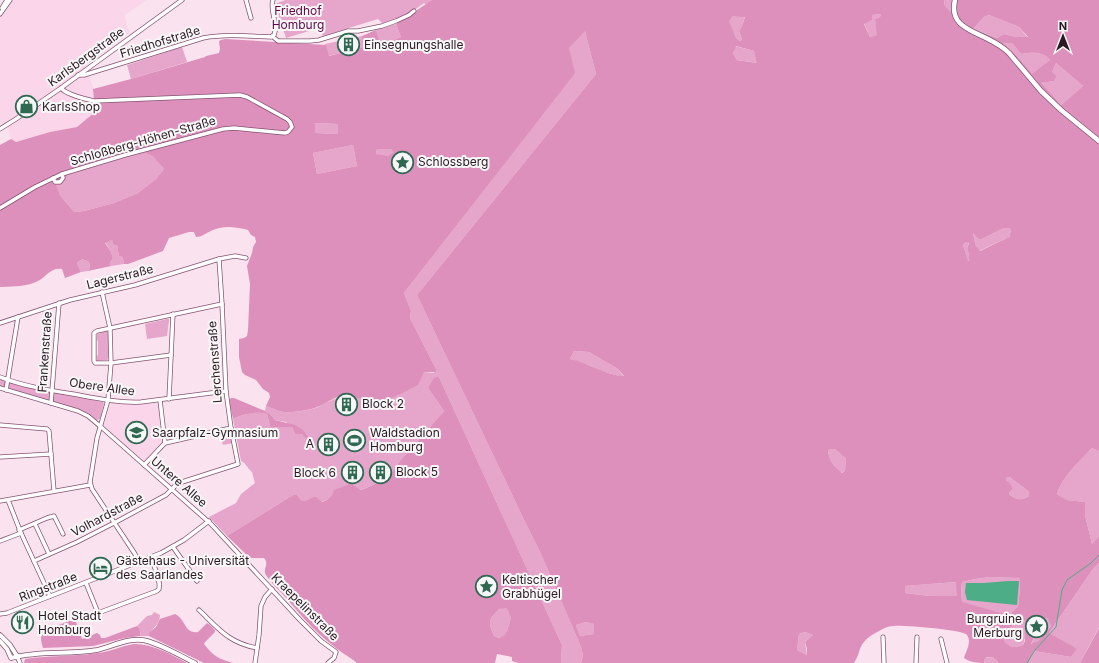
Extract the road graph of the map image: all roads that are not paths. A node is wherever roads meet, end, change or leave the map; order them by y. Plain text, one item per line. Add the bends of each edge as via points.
1 (7, 0) edge
2 (10, 0) edge
3 (182, 0) edge
4 (246, 0) edge
5 (273, 0) edge
6 (955, 0) edge
7 (0, 11) edge
8 (414, 11) dead end
9 (0, 14) edge
10 (251, 18) dead end
11 (272, 36) junction
12 (78, 75) junction
13 (61, 88) junction
14 (0, 129) edge
15 (1099, 141) edge
16 (62, 174) junction
17 (53, 178) junction
18 (0, 208) edge
19 (246, 258) dead end
20 (219, 259) junction
21 (102, 292) junction
22 (59, 304) junction
23 (222, 304) junction
24 (173, 314) junction
25 (18, 317) junction
26 (0, 323) edge
27 (110, 328) junction
28 (170, 356) junction
29 (111, 363) junction
30 (0, 377) edge
31 (8, 380) junction
32 (0, 388) edge
33 (6, 390) junction
34 (52, 390) junction
35 (226, 391) junction
36 (168, 399) junction
37 (108, 400) junction
38 (160, 400) junction
39 (51, 403) junction
40 (0, 425) edge
41 (100, 426) junction
42 (231, 428) junction
43 (165, 443) junction
44 (51, 454) junction
45 (0, 457) edge
46 (238, 464) joint
47 (144, 465) junction
48 (90, 485) junction
49 (172, 488) junction
50 (54, 491) junction
51 (8, 500) junction
52 (0, 501) edge
53 (208, 521) junction
54 (114, 523) junction
55 (35, 524) junction
56 (20, 532) junction
57 (63, 534) dead end
58 (0, 541) edge
59 (173, 547) junction
60 (49, 554) junction
61 (151, 558) junction
62 (34, 560) junction
63 (139, 562) junction
64 (250, 565) joint
65 (197, 581) dead end
66 (86, 583) junction
67 (272, 589) junction
68 (50, 596) junction
69 (199, 610) dead end
70 (0, 614) edge
71 (0, 635) edge
72 (883, 637) dead end
73 (917, 637) dead end
74 (942, 639) dead end
75 (0, 641) edge
76 (258, 648) junction
77 (16, 656) junction
78 (11, 658) junction
79 (14, 663) edge
80 (20, 663) edge
81 (195, 663) edge
82 (255, 663) edge
83 (328, 663) edge
84 (884, 663) edge
85 (916, 663) edge
86 (948, 663) edge

1 - 7 street
2 - 9 street
3 - 12 street, Karlsbergstraße
4 - 10 street
5 - 11 street via 277,27
6 - 15 main road via 954,16 963,27 1004,48 1041,91
8 - 11 street, Friedhofstraße via 382,26 348,31 319,40 278,41
11 - 12 street, Friedhofstraße via 203,38
12 - 13 street, Karlsbergstraße
13 - 14 street, Karlsbergstraße
13 - 16 street, Schloßberg-Höhen-Straße via 94,101 240,95 288,119 292,127 288,132 223,129
16 - 17 street, Schloßberg-Höhen-Straße
16 - 17 street via 60,182 55,182
17 - 18 street, Schloßberg-Höhen-Straße
19 - 20 street, Lagerstraße via 235,256
20 - 21 street, Lagerstraße
20 - 23 street, Lerchenstraße
21 - 22 street, Lagerstraße
21 - 27 street
22 - 25 street, Lagerstraße
22 - 34 street, Frankenstraße
23 - 24 street
23 - 35 street, Lerchenstraße
24 - 27 street
24 - 28 street
25 - 26 street, Lagerstraße
25 - 31 street
27 - 29 street
27 - 29 street via 94,333 94,361
28 - 29 street
28 - 36 street
29 - 37 street
30 - 31 street, Obere Allee
31 - 33 street
31 - 34 street, Obere Allee
32 - 33 street, Untere Allee
33 - 39 street, Untere Allee
34 - 37 street, Obere Allee
34 - 39 street, Frankenstraße
35 - 36 street, Obere Allee
35 - 42 street, Lerchenstraße
36 - 38 street, Obere Allee
37 - 38 street, Obere Allee
37 - 41 street
38 - 43 street
39 - 41 street, Untere Allee via 82,412
40 - 44 street via 49,430
41 - 47 street, Untere Allee
41 - 48 street
42 - 43 street
42 - 46 street, Lerchenstraße
43 - 47 street
44 - 45 street
44 - 50 street
46 - 49 street, Volhardstraße via 179,483
47 - 49 street, Untere Allee
48 - 50 street
48 - 54 street
49 - 53 street, Untere Allee
49 - 54 street, Volhardstraße via 166,495
50 - 51 street
51 - 52 street
51 - 56 street
53 - 59 street, Ringstraße
53 - 64 street, Untere Allee
54 - 60 street, Volhardstraße
54 - 63 street
55 - 56 street, Volhardstraße
55 - 57 street, Volhardstraße via 54,516
55 - 60 street
56 - 58 street, Volhardstraße
56 - 62 street
59 - 61 street, Ringstraße
59 - 65 street
60 - 62 street, Volhardstraße
61 - 63 street, Ringstraße
61 - 66 street via 159,589 98,613
62 - 68 street
63 - 66 street, Ringstraße
64 - 67 street, Kraepelinstraße
66 - 68 street, Ringstraße
67 - 76 street via 262,601
67 - 83 street, Kraepelinstraße via 312,632 336,652
68 - 70 street, Ringstraße
69 - 76 street via 228,637
71 - 77 street
72 - 84 street
73 - 85 street
74 - 86 street
75 - 78 street
76 - 82 street
77 - 78 street
77 - 80 street
77 - 81 street via 90,651 139,640 157,644
78 - 79 street

